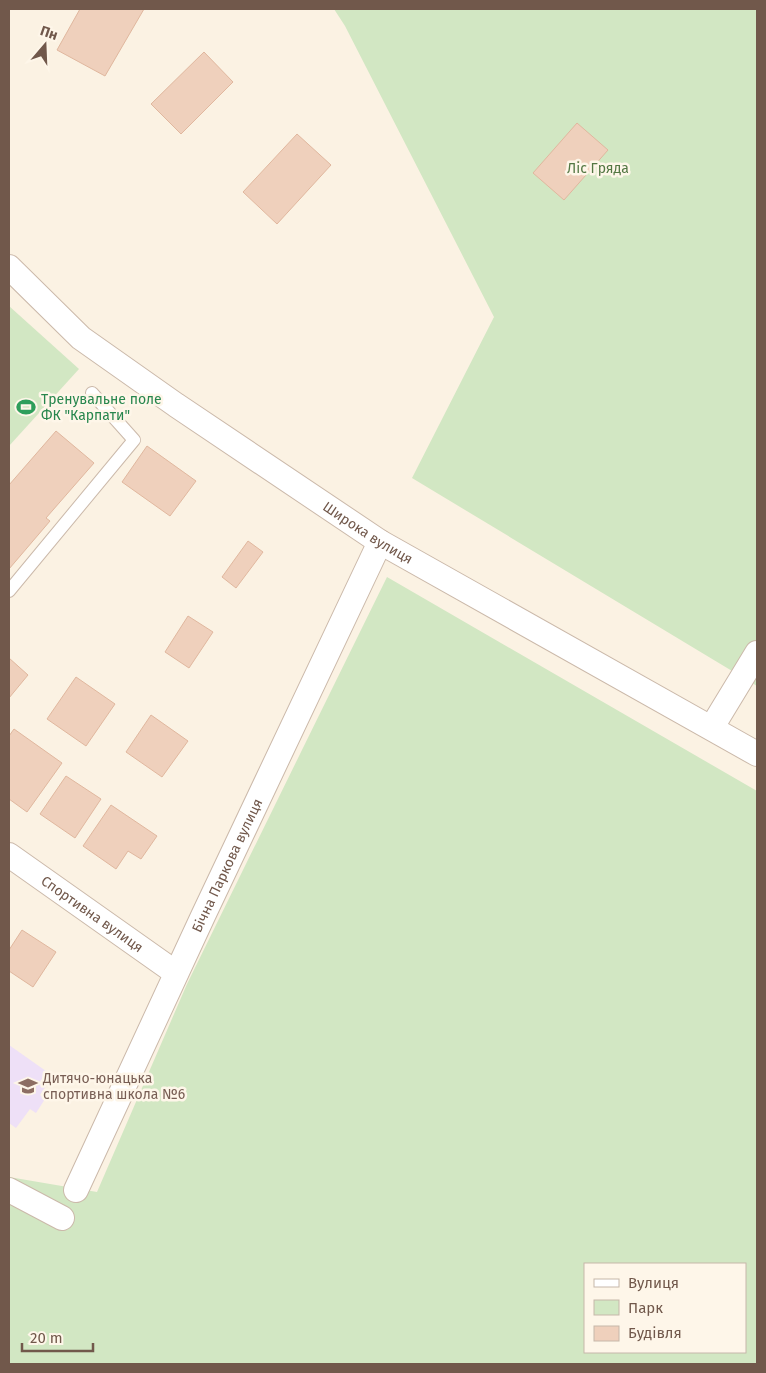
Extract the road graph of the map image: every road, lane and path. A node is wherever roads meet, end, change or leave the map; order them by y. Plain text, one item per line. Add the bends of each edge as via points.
1 (9, 267) edge
2 (92, 393) dead end
3 (380, 542) junction
4 (9, 591) edge
5 (757, 653) edge
6 (712, 727) junction
7 (757, 754) edge
8 (9, 855) edge
9 (176, 973) junction
10 (9, 1190) edge
11 (76, 1190) dead end
12 (62, 1218) dead end

1 - 3 street, Широка вулиця via 81,338
2 - 4 lane via 134,440
3 - 6 street, Широка вулиця
3 - 9 street, Бічна Паркова вулиця
5 - 6 street
6 - 7 street, Широка вулиця
8 - 9 street, Спортивна вулиця
9 - 11 street, Бічна Паркова вулиця
10 - 12 street

